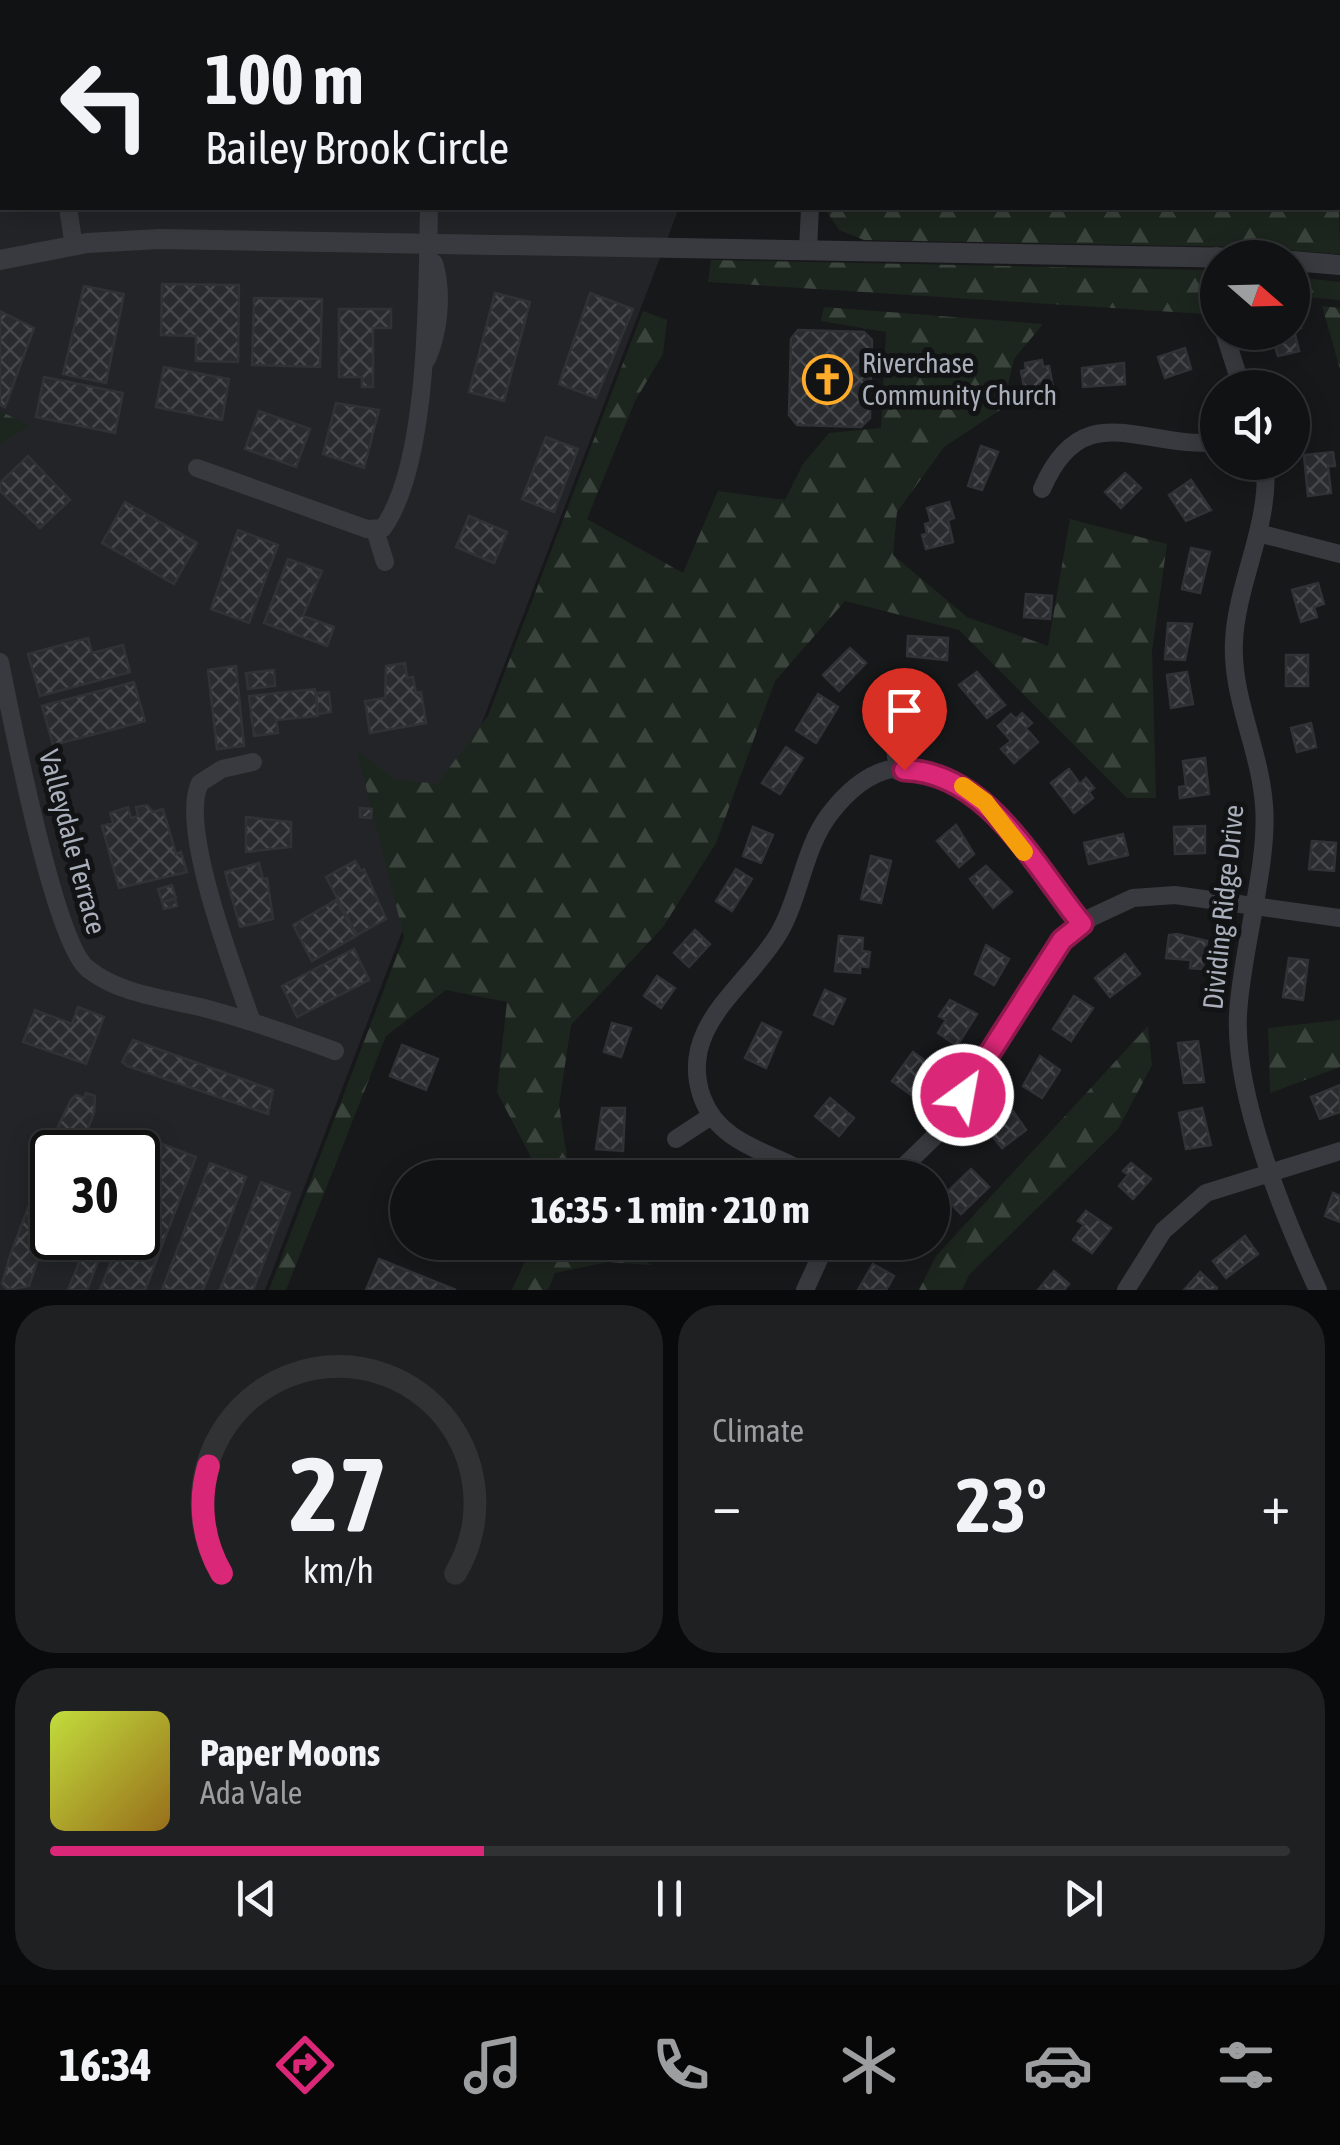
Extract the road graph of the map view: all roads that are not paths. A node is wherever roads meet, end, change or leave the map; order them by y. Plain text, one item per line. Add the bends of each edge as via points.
1 (68, 210) edge
2 (429, 210) edge
3 (810, 210) edge
4 (428, 242) junction
5 (74, 246) junction
6 (808, 249) junction
7 (1200, 256) edge
8 (0, 260) edge
9 (1310, 262) edge
10 (1340, 265) edge
11 (1200, 440) edge
12 (197, 468) dead end
13 (1266, 480) edge
14 (1042, 490) dead end
15 (375, 530) junction
16 (1258, 533) junction
17 (1340, 554) edge
18 (385, 562) dead end
19 (0, 662) edge
20 (892, 726) dead end
21 (7, 735) edge
22 (253, 762) dead end
23 (898, 771) junction
24 (1252, 905) junction
25 (1340, 918) edge
26 (1082, 924) junction
27 (252, 1022) junction
28 (336, 1050) dead end
29 (711, 1116) junction
30 (676, 1139) dead end
31 (1340, 1151) edge
32 (779, 1160) edge
33 (910, 1160) edge
34 (1269, 1172) junction
35 (818, 1260) edge
36 (804, 1290) edge
37 (1126, 1290) edge
38 (1318, 1290) edge

1 - 5 street
2 - 4 street
3 - 6 street
4 - 5 street via 160,238
4 - 6 street
4 - 15 street via 438,276 436,334 392,514
5 - 8 street
6 - 7 street
9 - 10 street
11 - 14 street via 1119,431 1088,436 1062,451
12 - 15 street
13 - 16 street, Dividing Ridge Drive
15 - 18 street
16 - 17 street
16 - 24 street, Dividing Ridge Drive via 1233,653 1264,803
19 - 21 street, Valleydale Terrace
20 - 23 street
21 - 27 street, Valleydale Terrace via 80,962 135,992
22 - 27 street via 200,784 193,814
23 - 26 street via 946,776 976,794
23 - 29 street via 864,780 831,812 781,930 707,1025 697,1078
24 - 25 street
24 - 26 street via 1144,896
24 - 34 street, Dividing Ridge Drive via 1238,1031
26 - 33 street via 1062,940 932,1138
27 - 28 street, Valleydale Terrace
29 - 30 street
29 - 32 street via 728,1135
31 - 34 street
34 - 37 street via 1195,1201 1164,1231
34 - 38 street, Dividing Ridge Drive
35 - 36 street

